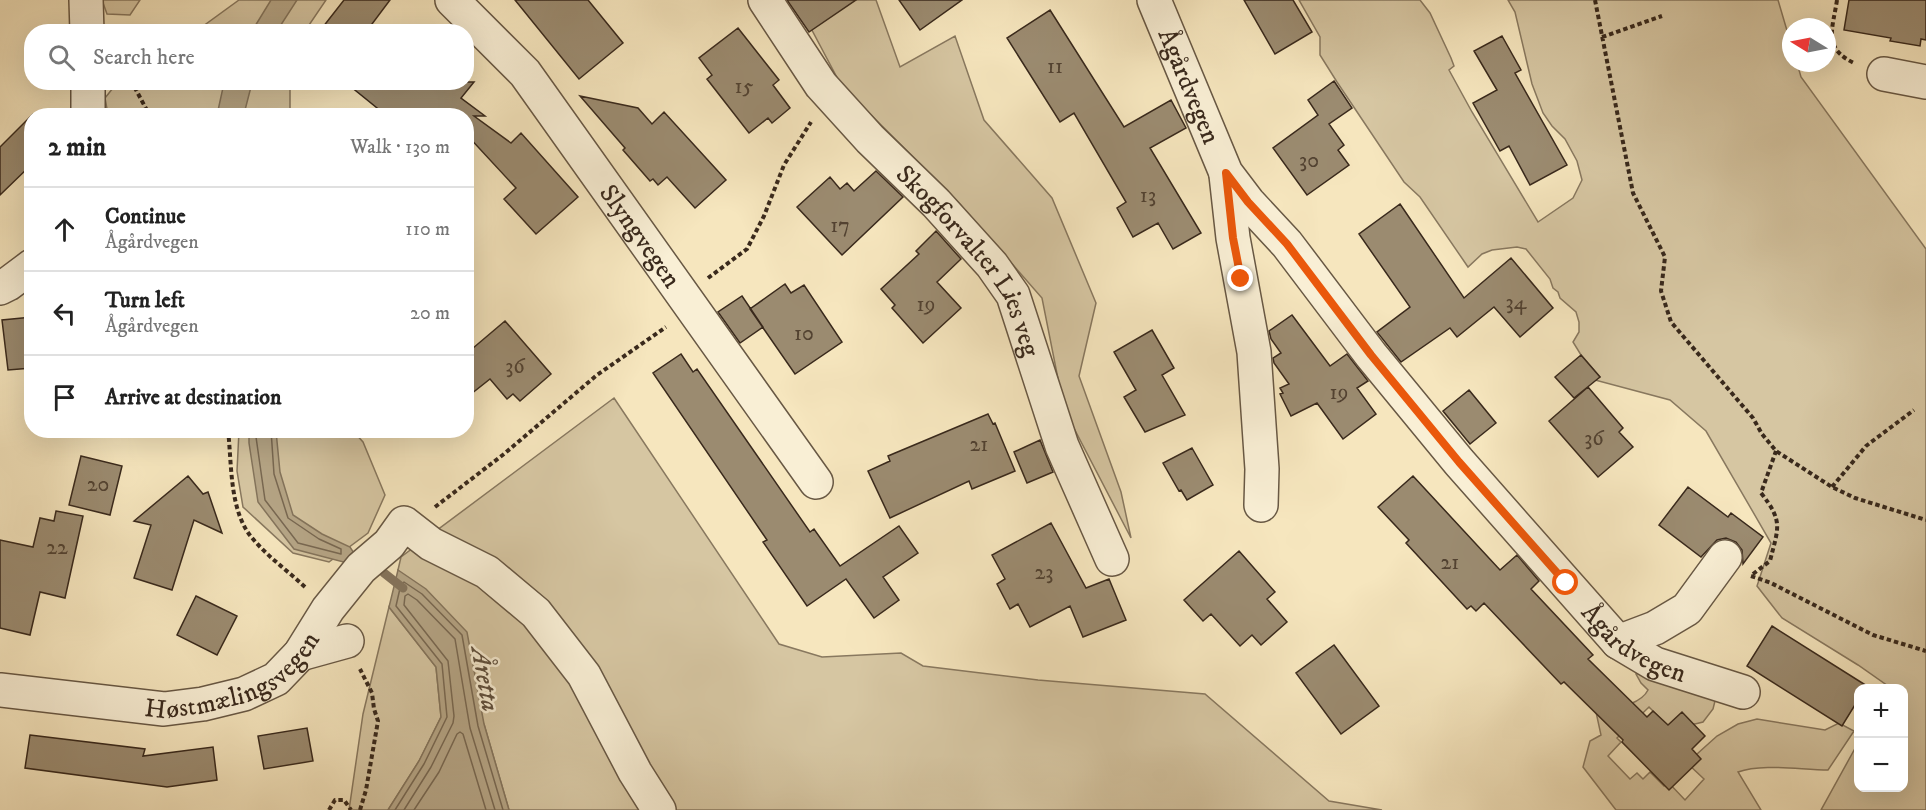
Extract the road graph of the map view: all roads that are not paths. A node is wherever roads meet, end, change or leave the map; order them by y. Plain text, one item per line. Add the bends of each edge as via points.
1 (86, 0) edge
2 (452, 0) edge
3 (765, 0) edge
4 (1154, 0) edge
5 (87, 24) edge
6 (1884, 74) road end
7 (1926, 82) edge
8 (88, 90) edge
9 (88, 108) edge
10 (1226, 173) junction
11 (24, 272) edge
12 (0, 288) edge
13 (816, 482) dead end
14 (1261, 505) dead end
15 (1112, 559) dead end
16 (1740, 572) road end
17 (347, 641) road end
18 (1618, 642) junction
19 (300, 654) junction
20 (0, 690) edge
21 (1743, 692) dead end
22 (659, 810) edge

1 - 5 street
2 - 13 street, Slyngvegen via 525,73
3 - 15 street, Skogforvalter Lies veg via 821,85 936,203 992,265 1013,295 1062,446
4 - 10 street, Ågårdvegen
6 - 7 street
8 - 9 street
10 - 14 street, Ågårdvegen via 1233,238 1254,352
10 - 18 street, Ågårdvegen via 1459,462
11 - 12 street
16 - 18 street via 1655,628
17 - 19 street
18 - 21 street, Ågårdvegen via 1655,664
19 - 20 street, Høstmælingsvegen via 276,679 244,694 164,709
19 - 22 street, Høstmælingsvegen via 328,609 404,524 431,544 487,572 536,613 584,675

